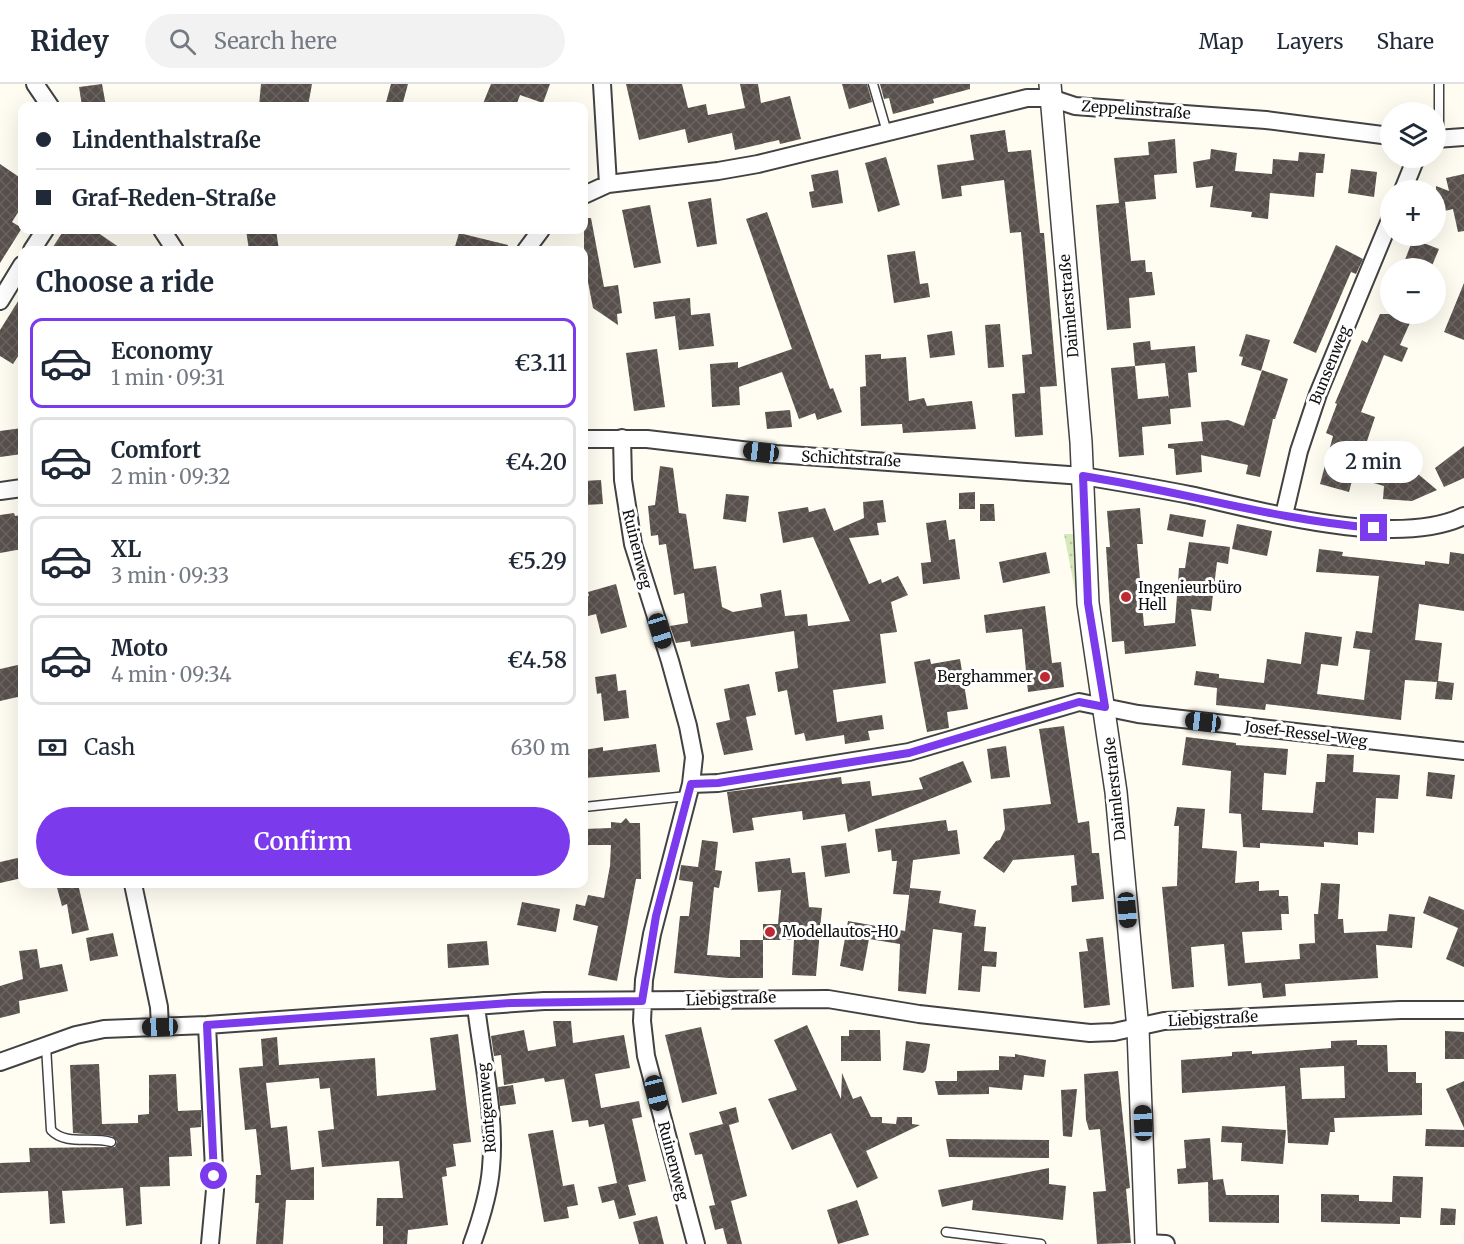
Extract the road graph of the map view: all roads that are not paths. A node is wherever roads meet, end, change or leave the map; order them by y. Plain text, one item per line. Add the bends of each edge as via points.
1 (35, 84) edge
2 (602, 84) edge
3 (873, 84) edge
4 (1439, 84) edge
5 (1050, 91) edge
6 (47, 102) edge
7 (1438, 102) edge
8 (887, 132) junction
9 (1380, 135) edge
10 (1464, 136) edge
11 (1446, 138) edge
12 (608, 184) junction
13 (588, 193) edge
14 (1380, 243) edge
15 (18, 272) edge
16 (0, 301) edge
17 (622, 438) junction
18 (588, 439) edge
19 (1083, 476) junction
20 (18, 489) edge
21 (0, 491) edge
22 (1284, 515) junction
23 (1464, 516) edge
24 (1105, 707) junction
25 (1464, 751) edge
26 (689, 790) junction
27 (588, 806) edge
28 (134, 888) edge
29 (642, 1001) junction
30 (476, 1006) junction
31 (1464, 1010) edge
32 (207, 1025) junction
33 (160, 1027) junction
34 (1138, 1029) junction
35 (46, 1045) junction
36 (0, 1062) edge
37 (111, 1142) dead end
38 (946, 1232) dead end
39 (210, 1244) edge
40 (472, 1244) edge
41 (696, 1244) edge
42 (1041, 1244) edge
43 (1152, 1244) edge

1 - 6 street
2 - 12 street
3 - 8 lane
4 - 7 lane
5 - 8 street, Zeppelinstraße
5 - 9 street, Zeppelinstraße via 1075,106 1266,120
5 - 19 street, Daimlerstraße
8 - 12 street, Zeppelinstraße via 733,169
10 - 11 street
12 - 13 street, Zeppelinstraße
14 - 22 street, Bunsenweg via 1315,402
15 - 16 street
17 - 18 street, Schichtstraße
17 - 19 street, Schichtstraße via 776,454
17 - 26 street, Ruinenweg via 626,513 694,757
19 - 22 street, Schichtstraße
19 - 24 street, Daimlerstraße via 1088,603
20 - 21 street
22 - 23 street, Schichtstraße via 1344,525 1400,528 1443,525
24 - 25 street, Josef-Ressel-Weg via 1312,736
24 - 26 street, Josef-Ressel-Weg via 1079,702 909,753
24 - 34 street, Daimlerstraße
26 - 27 lane
26 - 29 street, Ruinenweg via 652,934
28 - 33 street
29 - 30 street, Liebigstraße
29 - 34 street, Liebigstraße via 828,999 1054,1030
29 - 41 street, Ruinenweg via 646,1056
30 - 32 street, Liebigstraße
30 - 40 street, Röntgenweg via 490,1122 491,1165 485,1204
31 - 34 street, Liebigstraße via 1164,1021
32 - 33 street, Liebigstraße
32 - 39 street via 215,1190
33 - 35 street, Liebigstraße via 104,1029
34 - 43 street, Daimlerstraße
35 - 36 street, Liebigstraße
35 - 37 lane via 51,1130 68,1139 98,1138
38 - 42 lane

